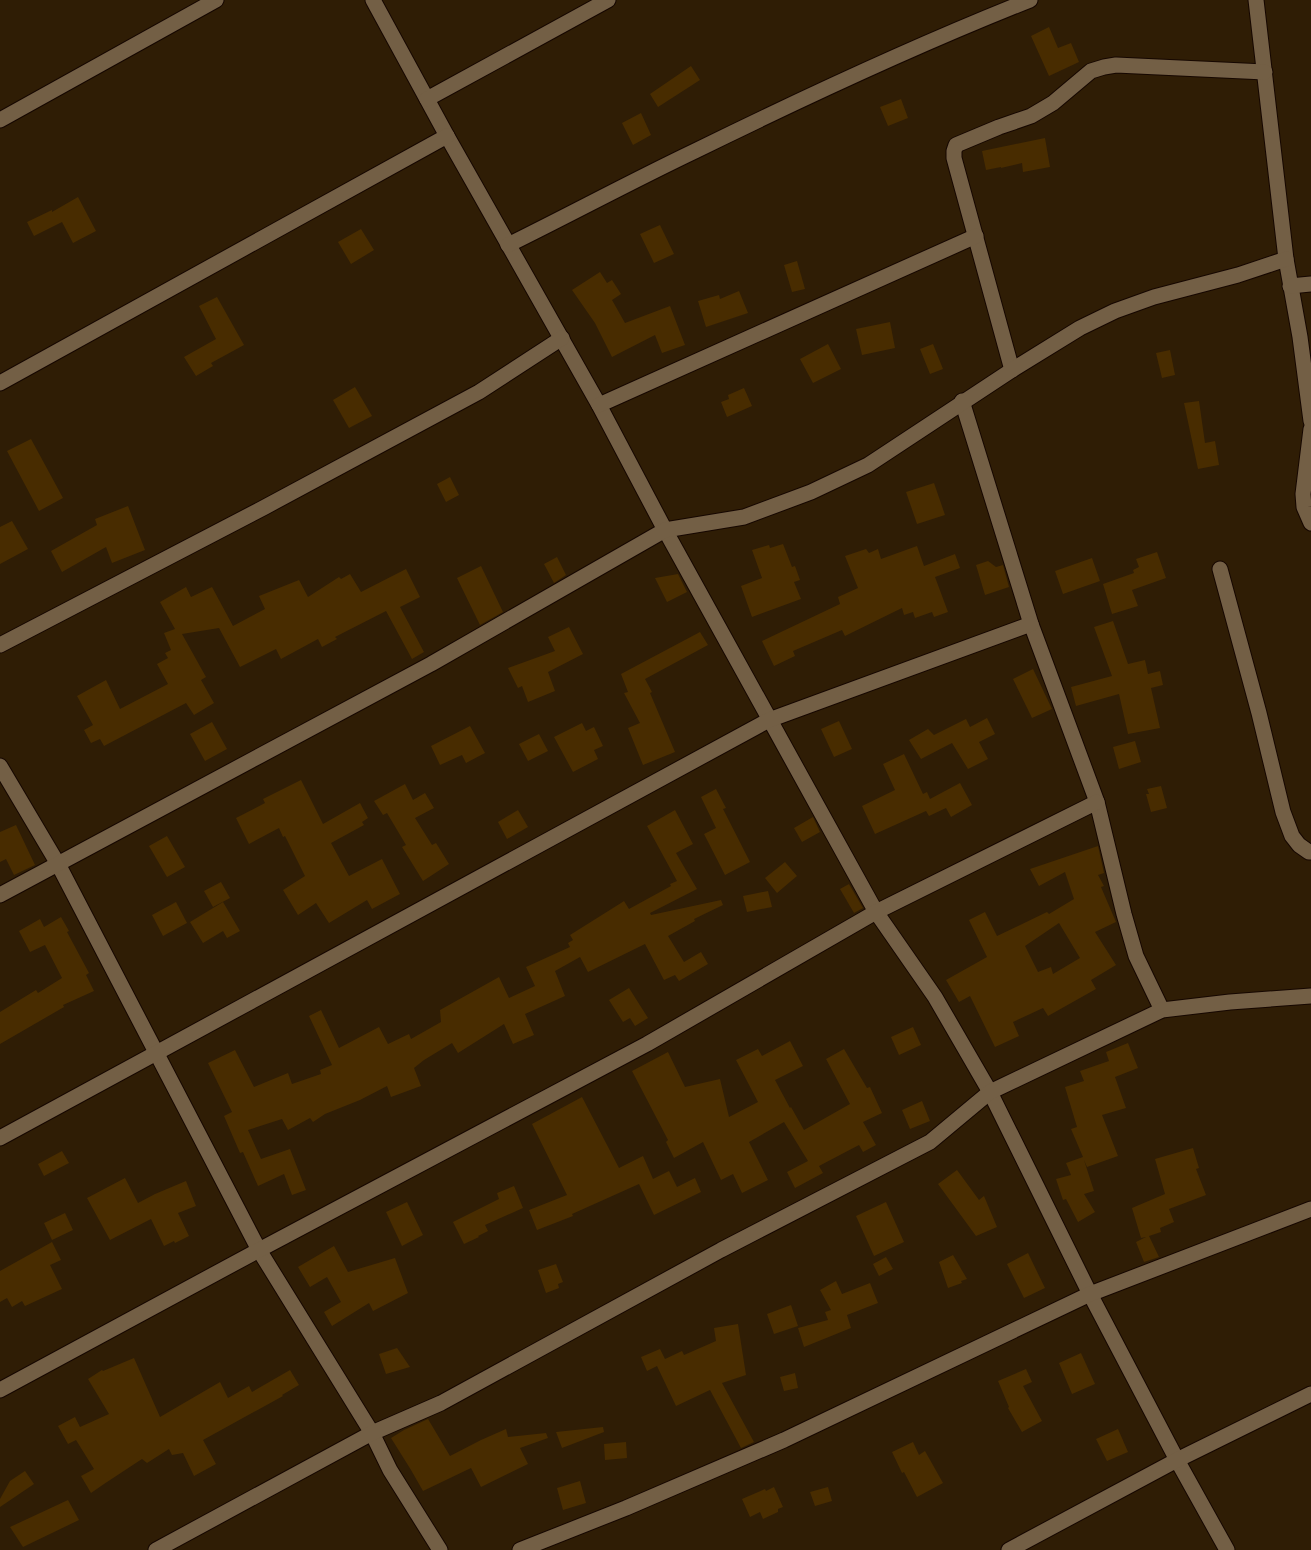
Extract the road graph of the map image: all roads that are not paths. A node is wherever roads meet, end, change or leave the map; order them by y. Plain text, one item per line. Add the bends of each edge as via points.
1 (216, 0) edge
2 (372, 0) edge
3 (608, 0) edge
4 (1030, 0) edge
5 (1256, 0) edge
6 (585, 6) edge
7 (1265, 72) junction
8 (427, 99) junction
9 (0, 120) edge
10 (447, 136) junction
11 (976, 236) junction
12 (508, 245) junction
13 (1286, 259) junction
14 (1311, 284) edge
15 (1290, 286) junction
16 (562, 338) junction
17 (1012, 370) junction
18 (0, 383) edge
19 (963, 401) junction
20 (599, 405) junction
21 (1311, 421) edge
22 (1311, 429) edge
23 (1311, 523) edge
24 (665, 531) junction
25 (1220, 570) dead end
26 (1031, 624) junction
27 (0, 645) edge
28 (769, 720) junction
29 (0, 766) edge
30 (1096, 802) junction
31 (1311, 852) edge
32 (58, 864) junction
33 (0, 896) edge
34 (876, 912) junction
35 (1311, 996) edge
36 (1162, 1010) junction
37 (156, 1054) junction
38 (990, 1092) junction
39 (0, 1138) edge
40 (1311, 1209) edge
41 (259, 1250) junction
42 (1090, 1294) junction
43 (0, 1390) edge
44 (1311, 1395) edge
45 (372, 1433) junction
46 (1177, 1460) junction
47 (156, 1550) edge
48 (440, 1550) edge
49 (520, 1550) edge
50 (1009, 1550) edge
51 (1227, 1550) edge

1 - 9 street
2 - 8 street
3 - 6 street
4 - 12 street via 793,104
5 - 7 street
6 - 8 street
7 - 11 street via 1104,67 1090,71 1053,103 1031,116 956,145 954,158
7 - 13 street
8 - 10 street
10 - 12 street
10 - 18 street
11 - 17 street
11 - 20 street
12 - 16 street
13 - 15 street
13 - 17 street via 1115,311
14 - 15 street
15 - 21 street
16 - 20 street
16 - 27 street via 479,392
17 - 19 street
19 - 24 street via 868,465 811,492 744,517
19 - 26 street
20 - 24 street
22 - 23 street via 1303,494
24 - 28 street
24 - 32 street via 431,664
25 - 31 street via 1283,812 1292,836
26 - 28 street
26 - 30 street
28 - 34 street
28 - 37 street
29 - 32 street
30 - 34 street
30 - 36 street via 1136,956
32 - 33 street
32 - 37 street
34 - 38 street via 935,997
34 - 41 street via 647,1044
35 - 36 street
36 - 38 street
37 - 39 street
37 - 41 street
38 - 42 street
38 - 45 street via 930,1142 721,1250 441,1403
40 - 42 street
41 - 43 street
41 - 45 street
42 - 46 street
42 - 49 street via 784,1440
44 - 46 street
45 - 47 street
45 - 48 street via 390,1470
46 - 50 street
46 - 51 street

